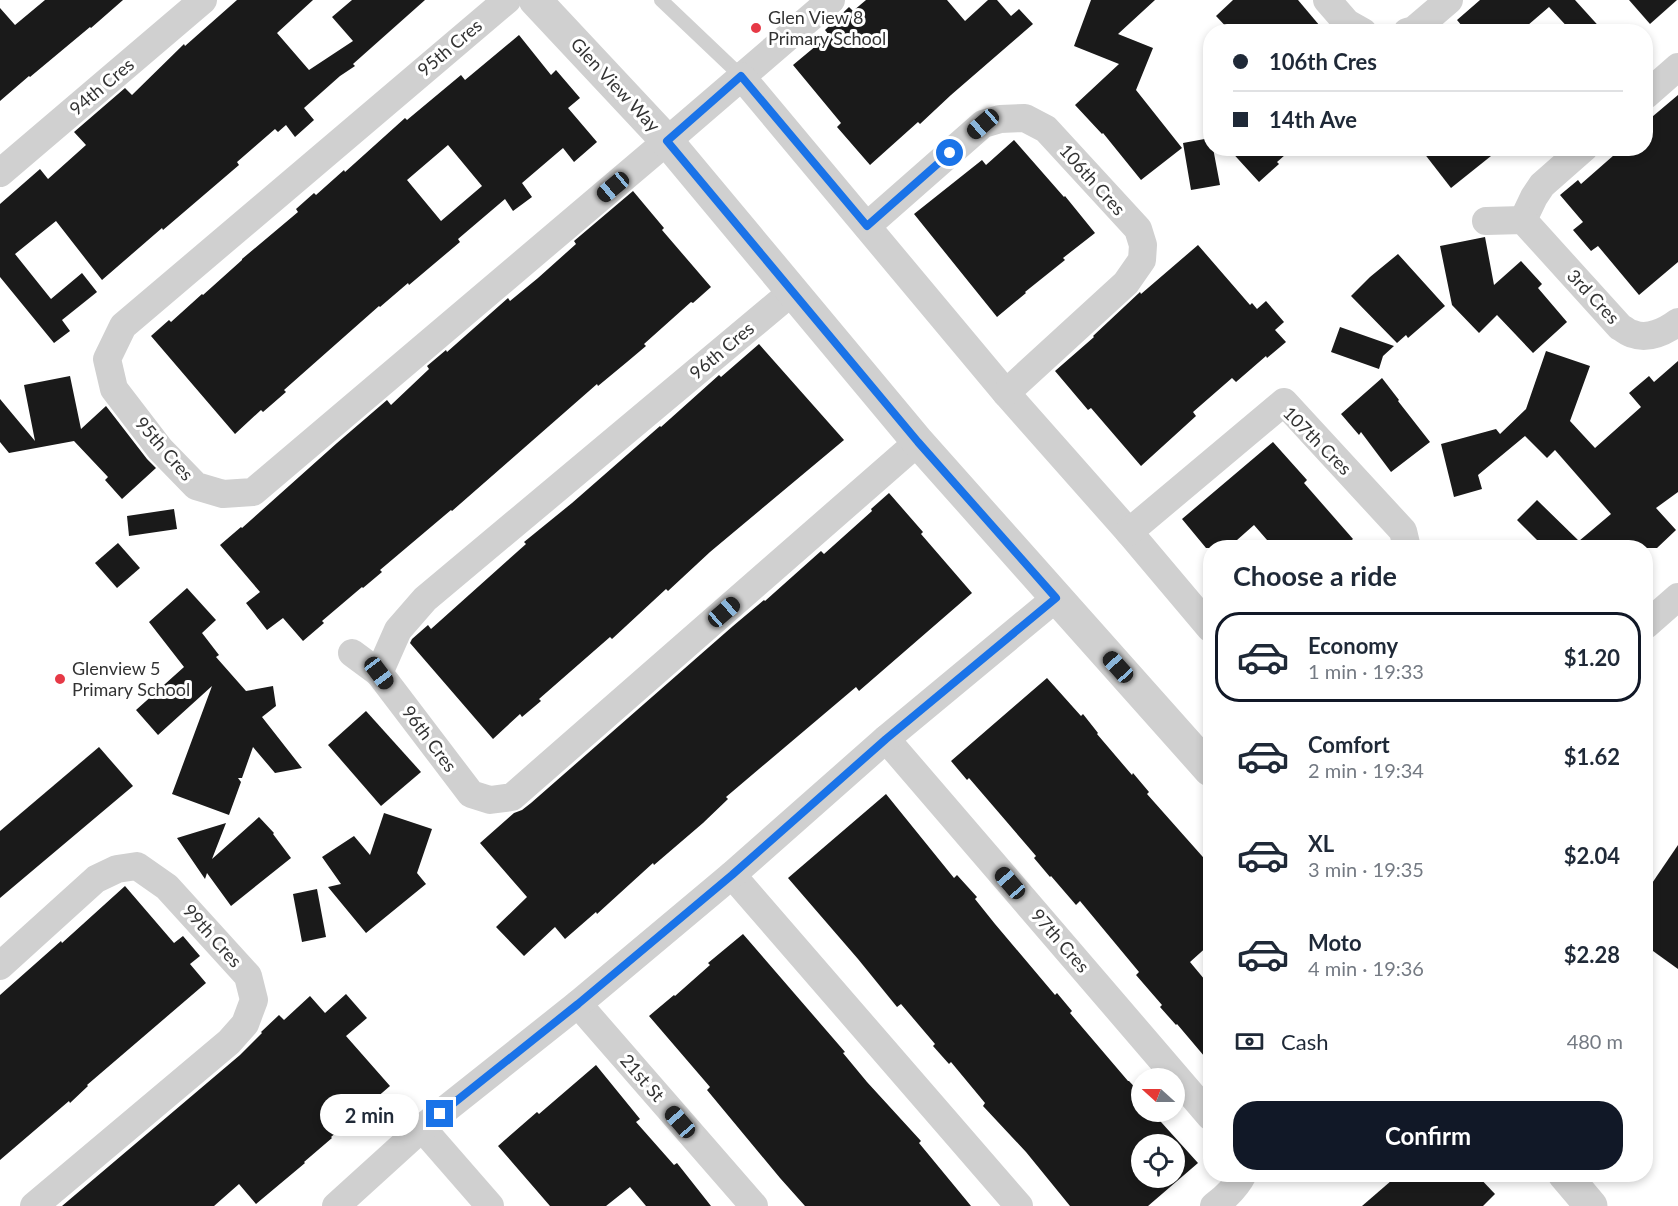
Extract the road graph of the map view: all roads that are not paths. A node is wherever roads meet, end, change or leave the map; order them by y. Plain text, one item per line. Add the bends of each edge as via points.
1 (203, 0) edge
2 (507, 0) edge
3 (536, 0) edge
4 (661, 0) edge
5 (831, 0) edge
6 (1327, 0) edge
7 (1449, 0) edge
8 (1349, 24) edge
9 (1421, 24) edge
10 (1678, 67) edge
11 (741, 76) junction
12 (1653, 89) edge
13 (667, 141) junction
14 (1575, 156) edge
15 (0, 173) edge
16 (1486, 220) dead end
17 (1523, 220) junction
18 (867, 226) junction
19 (793, 291) junction
20 (1678, 322) edge
21 (1006, 393) junction
22 (918, 442) junction
23 (1129, 532) junction
24 (1405, 540) edge
25 (1678, 597) edge
26 (1056, 598) junction
27 (1653, 619) edge
28 (1203, 620) edge
29 (352, 653) dead end
30 (379, 673) junction
31 (886, 739) junction
32 (1203, 762) edge
33 (732, 875) junction
34 (0, 966) edge
35 (578, 1004) junction
36 (1203, 1108) edge
37 (422, 1128) junction
38 (1239, 1182) edge
39 (1571, 1182) edge
40 (34, 1206) edge
41 (336, 1206) edge
42 (490, 1206) edge
43 (754, 1206) edge
44 (1019, 1206) edge
45 (1214, 1206) edge
46 (1591, 1206) edge

1 - 15 street, 94th Cres
2 - 13 street, 95th Cres via 123,326 107,359 114,389 160,449 196,486 223,494 253,492
3 - 13 street, Glen View Way
4 - 11 lane
5 - 11 street, 95th Cres
6 - 8 street
7 - 9 street
10 - 12 street
11 - 13 street, 95th Cres
11 - 18 street
13 - 19 street, Glen View Way
14 - 17 street via 1542,185
16 - 17 street
17 - 20 street, 3rd Cres via 1620,327 1634,335 1647,336
18 - 21 street
18 - 21 street, 106th Cres via 983,124 1025,118 1046,129 1138,229 1143,244 1142,260 1126,283
19 - 22 street, Glen View Way
19 - 30 street, 96th Cres via 425,599 398,630
21 - 23 street
22 - 26 street, Glen View Way
22 - 30 street, 96th Cres via 512,797 490,800 471,794
23 - 24 street, 107th Cres via 1284,402 1403,531
23 - 28 street
25 - 27 street
26 - 31 street
26 - 32 street, Glen View Way
29 - 30 street
31 - 33 street
31 - 36 street, 97th Cres
33 - 35 street
33 - 44 street
34 - 40 street, 99th Cres via 96,879 117,869 137,866 167,887 248,976 254,1000 245,1024 229,1042
35 - 37 street
35 - 43 street, 21st St
37 - 41 street
37 - 42 street
38 - 45 street
39 - 46 street

